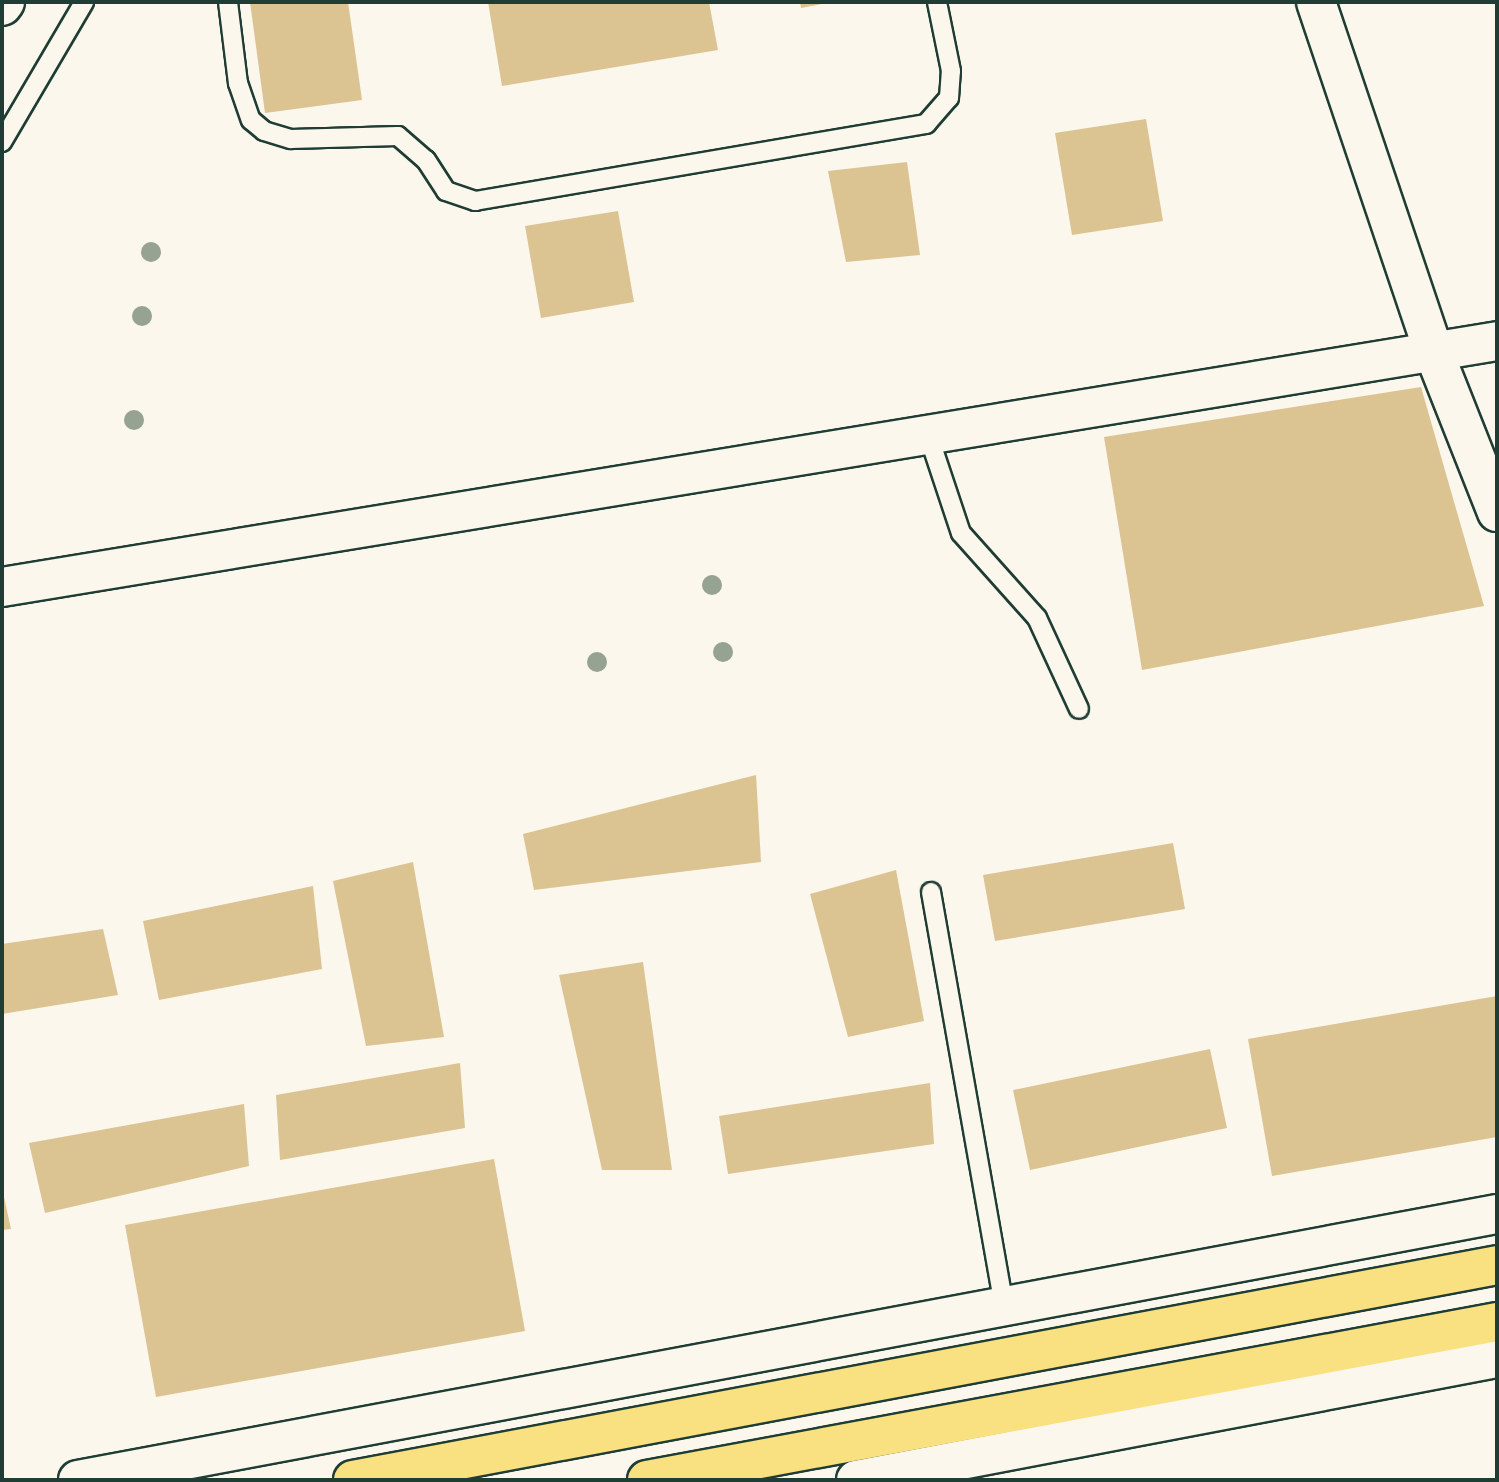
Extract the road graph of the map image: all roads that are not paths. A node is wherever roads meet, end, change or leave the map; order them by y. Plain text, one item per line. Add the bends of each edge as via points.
1 (5, 2) edge
2 (84, 2) edge
3 (228, 2) edge
4 (937, 2) edge
5 (1316, 2) edge
6 (2, 6) edge
7 (2, 142) edge
8 (1497, 341) edge
9 (1434, 354) junction
10 (929, 437) junction
11 (1497, 512) edge
12 (2, 587) edge
13 (1079, 709) dead end
14 (931, 892) dead end
15 (1497, 1214) edge
16 (1497, 1265) edge
17 (1004, 1307) junction
18 (1497, 1322) edge
19 (1497, 1358) edge
20 (78, 1480) edge
21 (353, 1480) edge
22 (647, 1480) edge
23 (856, 1480) edge

1 - 6 street
2 - 7 lane
3 - 4 lane via 238,83 251,120 264,131 291,139 398,136 412,145 446,191 475,201 926,124 949,98 951,71
5 - 9 street
8 - 9 street
9 - 10 street
9 - 11 street
10 - 12 street
10 - 13 lane via 961,533 1037,618
14 - 17 lane
15 - 17 street
16 - 21 main road
17 - 20 street
18 - 22 main road
19 - 23 street

